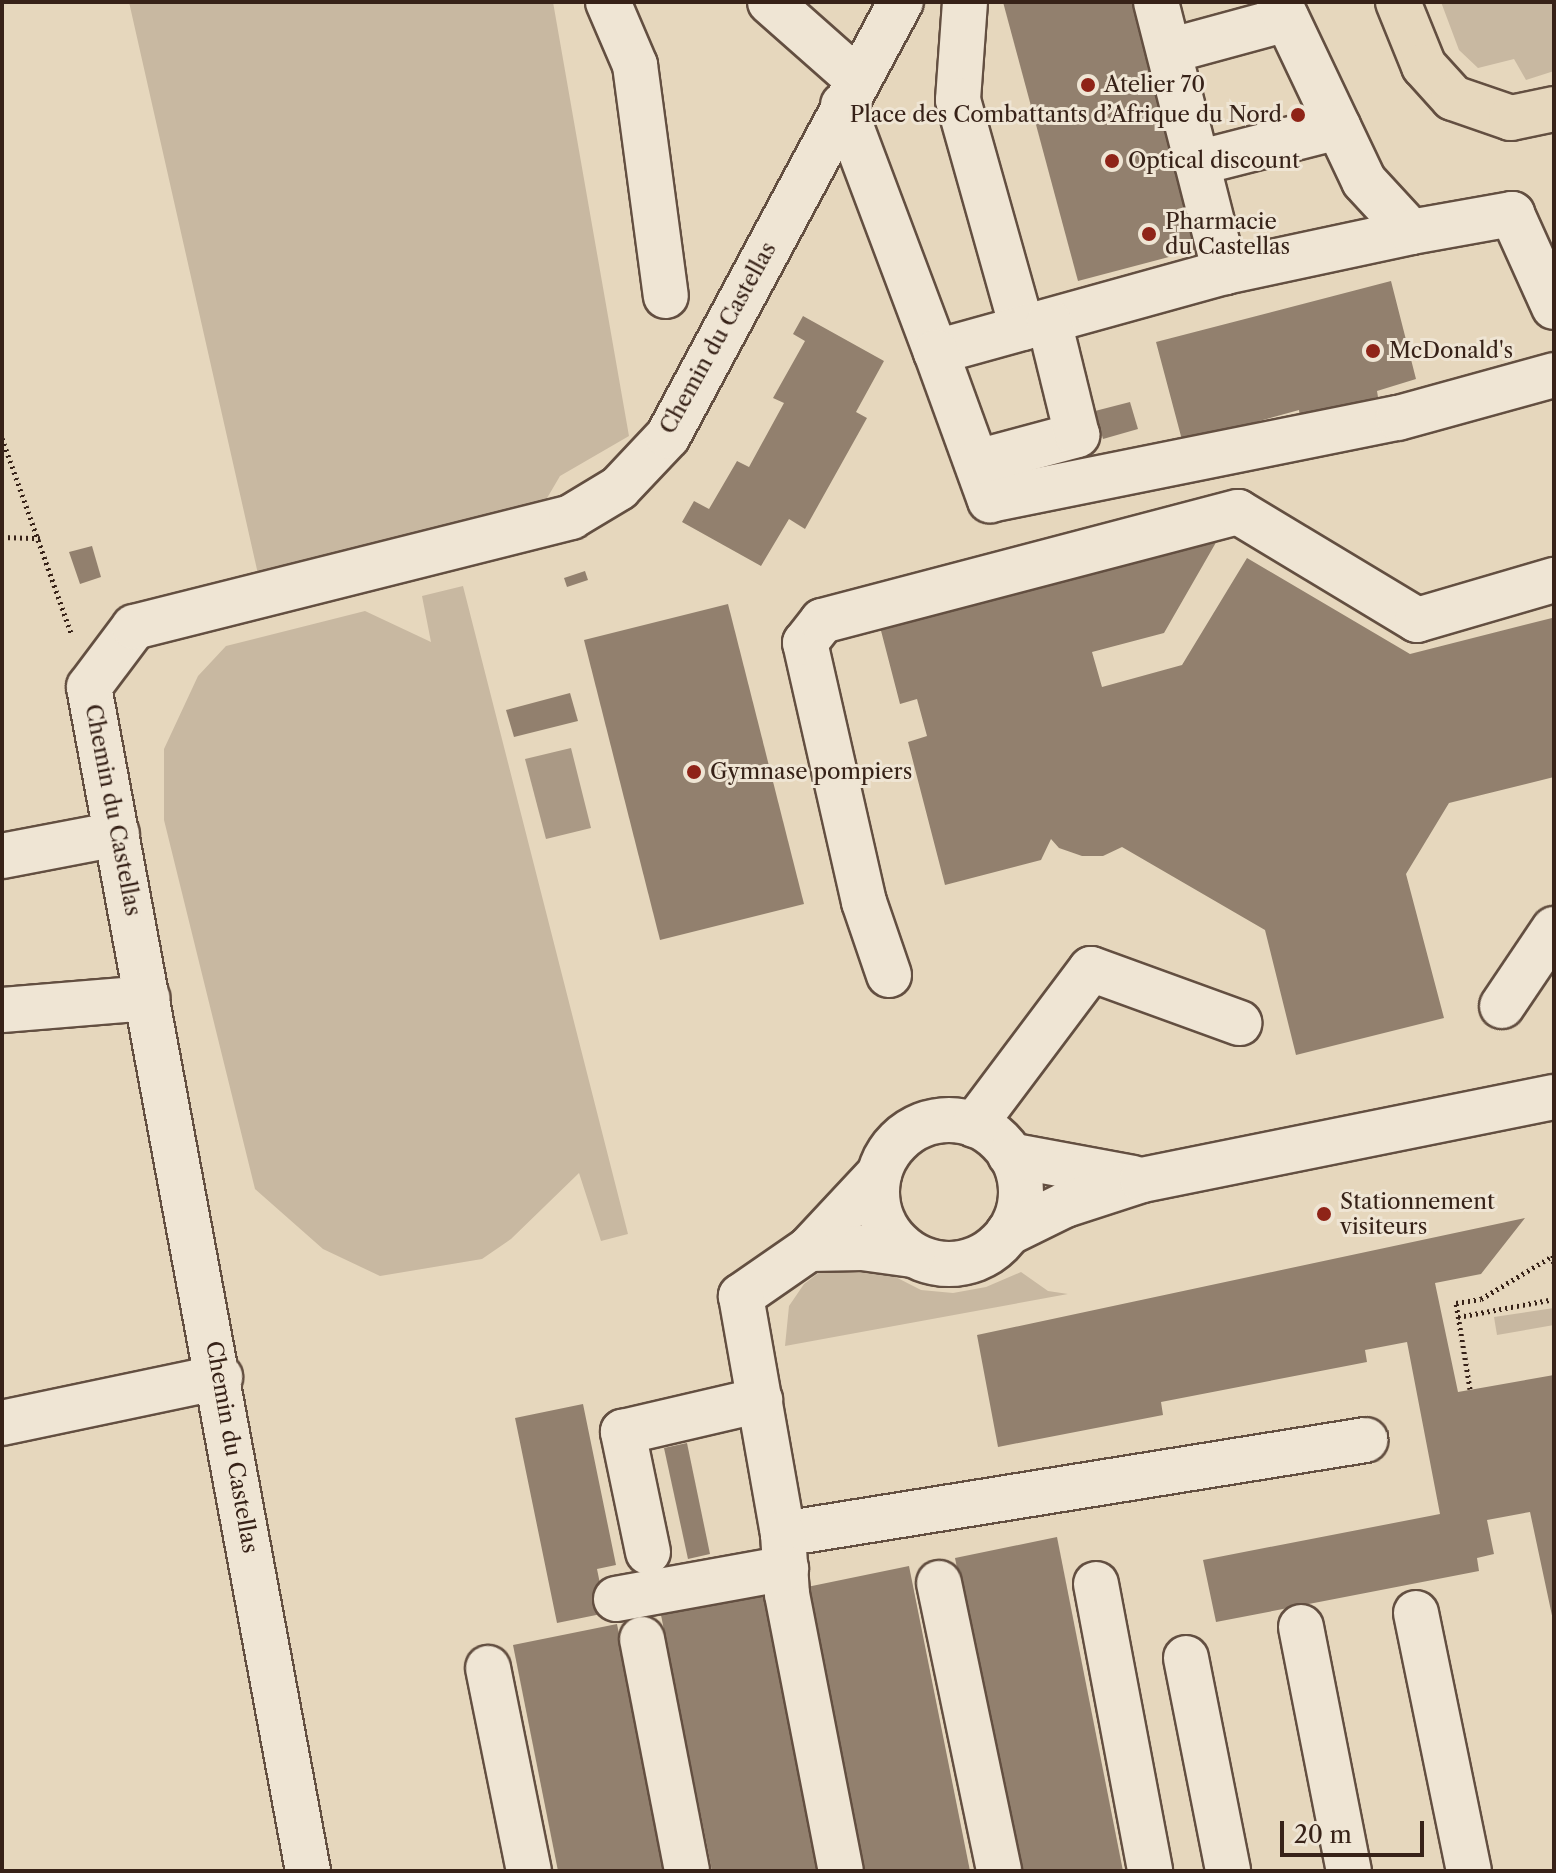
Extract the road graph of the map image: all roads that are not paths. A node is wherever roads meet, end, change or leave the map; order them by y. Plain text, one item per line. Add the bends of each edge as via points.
1 (608, 2) edge
2 (770, 2) edge
3 (901, 2) edge
4 (965, 2) edge
5 (1156, 2) edge
6 (1398, 2) edge
7 (1283, 11) edge
8 (1169, 51) junction
9 (850, 92) junction
10 (1553, 113) edge
11 (1338, 127) junction
12 (1197, 163) junction
13 (1411, 232) junction
14 (1225, 272) junction
15 (666, 296) dead end
16 (1554, 307) edge
17 (1036, 324) junction
18 (936, 352) junction
19 (1554, 375) edge
20 (977, 462) junction
21 (1554, 580) edge
22 (117, 834) junction
23 (2, 856) edge
24 (1554, 929) edge
25 (889, 975) dead end
26 (148, 998) junction
27 (1502, 1006) dead end
28 (2, 1010) edge
29 (1239, 1023) dead end
30 (1554, 1097) edge
31 (974, 1125) junction
32 (1010, 1155) junction
33 (879, 1174) junction
34 (1142, 1180) junction
35 (1008, 1233) junction
36 (809, 1249) junction
37 (913, 1255) junction
38 (220, 1377) junction
39 (760, 1400) junction
40 (2, 1423) edge
41 (1365, 1440) dead end
42 (784, 1551) junction
43 (648, 1552) dead end
44 (939, 1583) dead end
45 (1096, 1584) dead end
46 (616, 1599) dead end
47 (1416, 1613) dead end
48 (1301, 1627) dead end
49 (642, 1639) dead end
50 (1186, 1658) dead end
51 (488, 1668) dead end
52 (308, 1871) edge
53 (529, 1871) edge
54 (687, 1871) edge
55 (841, 1871) edge
56 (999, 1871) edge
57 (1150, 1871) edge
58 (1228, 1871) edge
59 (1349, 1871) edge
60 (1469, 1871) edge

1 - 15 street via 635,65
2 - 9 street
3 - 9 street, Chemin du Castellas
4 - 17 street via 958,100
5 - 8 street
6 - 10 main road via 1424,66 1453,98 1511,118
7 - 8 street
7 - 11 street
8 - 12 street
9 - 18 street
9 - 22 street, Chemin du Castellas via 668,436 619,488 571,517 134,627 89,687
11 - 12 street
11 - 13 street via 1364,181
12 - 14 street
13 - 14 street
13 - 16 street via 1512,214
14 - 17 street
17 - 18 street
17 - 20 street via 1077,435
18 - 20 street
19 - 20 street via 1398,418 990,500
21 - 25 street via 1417,620 1238,512 822,621 805,643 864,902
22 - 23 street
22 - 26 street, Chemin du Castellas
24 - 27 street
26 - 28 street
26 - 38 street, Chemin du Castellas
29 - 31 street via 1091,969
30 - 34 street
31 - 32 street via 995,1137
31 - 33 street via 950,1120 927,1124 889,1152
32 - 34 street
32 - 35 street via 1019,1177 1020,1201
33 - 36 street
33 - 37 street via 882,1220
34 - 35 street via 1065,1205
35 - 37 street via 981,1257 958,1264
36 - 37 street via 862,1248
36 - 39 street via 741,1296
38 - 40 street
38 - 52 street, Chemin du Castellas
39 - 42 street
39 - 43 street via 623,1432
41 - 42 street
42 - 46 street
42 - 55 street
44 - 56 street
45 - 57 street
47 - 60 street
48 - 59 street
49 - 54 street
50 - 58 street
51 - 53 street

